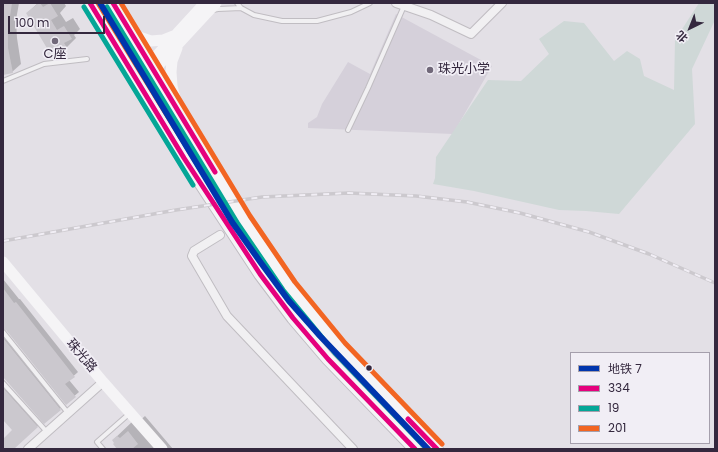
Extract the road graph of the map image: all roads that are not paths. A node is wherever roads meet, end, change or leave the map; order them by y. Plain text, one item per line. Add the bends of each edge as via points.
1 (90, 3) edge
2 (113, 3) edge
3 (216, 3) edge
4 (237, 3) edge
5 (370, 3) edge
6 (502, 3) edge
7 (400, 4) edge
8 (206, 8) edge
9 (241, 8) junction
10 (130, 31) junction
11 (181, 35) junction
12 (87, 59) dead end
13 (152, 67) junction
14 (3, 82) edge
15 (138, 83) junction
16 (179, 112) junction
17 (348, 130) dead end
18 (220, 235) dead end
19 (3, 263) edge
20 (3, 332) edge
21 (103, 382) junction
22 (3, 383) edge
23 (68, 413) junction
24 (130, 413) junction
25 (47, 432) junction
26 (403, 437) junction
27 (28, 449) edge
28 (103, 449) edge
29 (162, 449) edge
30 (353, 449) edge
31 (409, 449) edge
32 (415, 449) edge
33 (437, 449) edge

1 - 15 main road
2 - 10 main road
3 - 8 main road
4 - 9 lane
5 - 9 lane via 351,12 317,20 268,19
6 - 7 street via 471,34
7 - 17 lane
8 - 9 lane
8 - 11 main road
10 - 11 main road via 141,39 154,41
10 - 13 main road
11 - 13 main road
11 - 16 main road via 171,72
12 - 14 lane via 44,64
13 - 15 main road
13 - 16 main road
15 - 26 main road via 188,164 276,296 328,359
16 - 33 main road via 244,220 289,286 340,348
18 - 30 street via 194,250 192,256 227,316
19 - 21 main road, 珠光路
20 - 23 lane
21 - 23 street
21 - 24 main road, 珠光路
22 - 25 lane
23 - 25 street
24 - 28 lane via 97,442
24 - 29 main road, 珠光路
25 - 27 street
26 - 31 main road
26 - 32 main road

